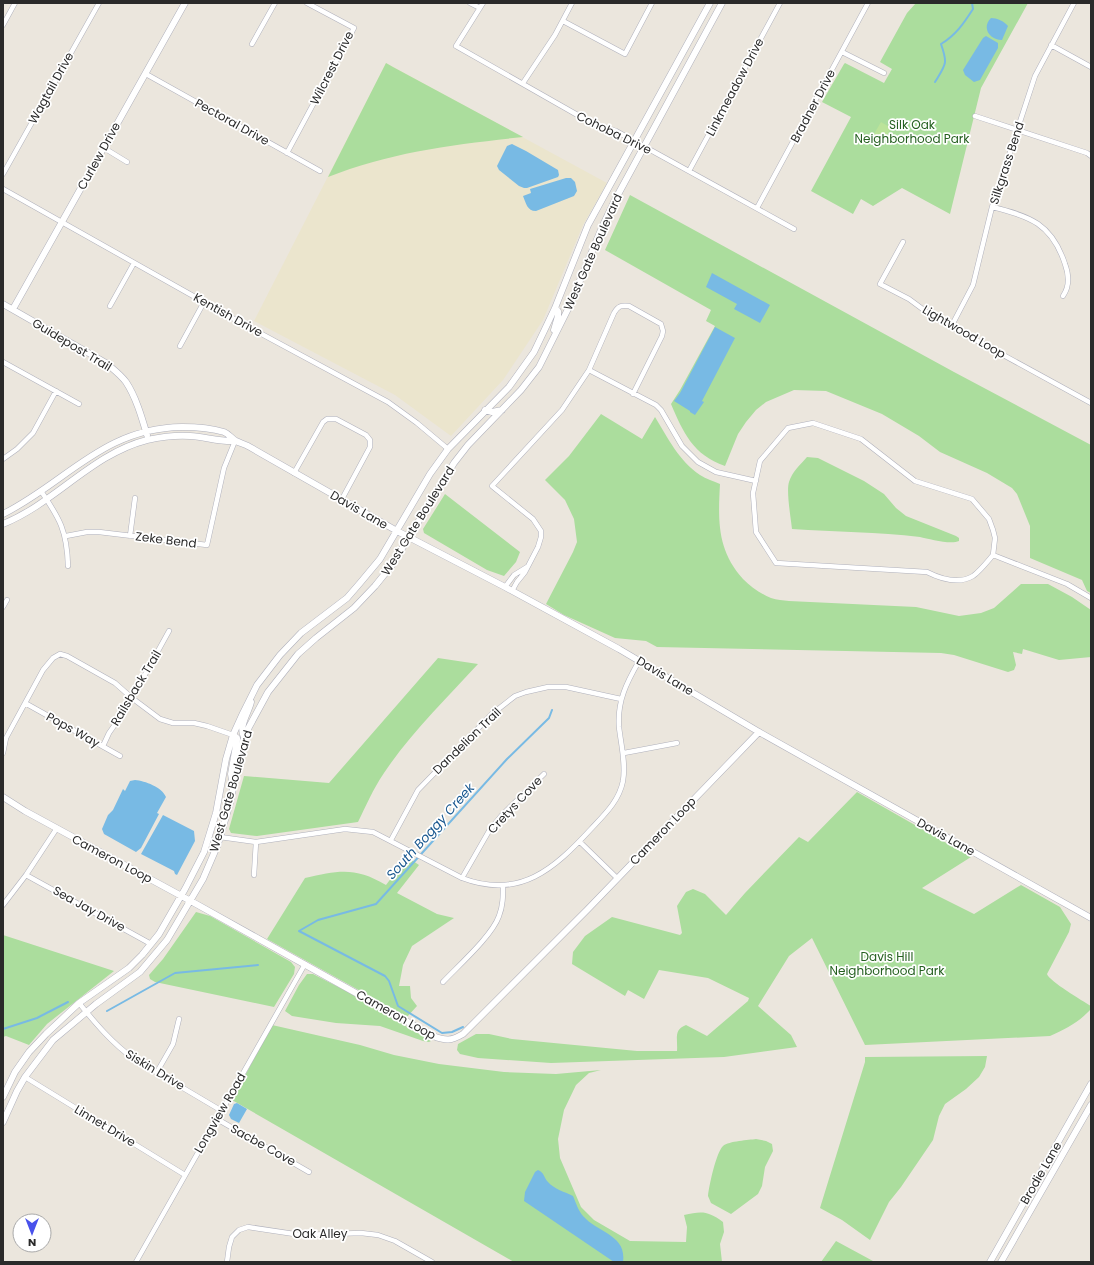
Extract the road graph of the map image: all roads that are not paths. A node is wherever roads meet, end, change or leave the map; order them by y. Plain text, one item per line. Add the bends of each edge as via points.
1 (15, 3) edge
2 (99, 3) edge
3 (185, 3) edge
4 (275, 3) edge
5 (307, 3) edge
6 (470, 3) edge
7 (483, 3) edge
8 (572, 3) edge
9 (652, 3) edge
10 (710, 3) edge
11 (722, 3) edge
12 (780, 3) edge
13 (868, 3) edge
14 (1074, 3) edge
15 (480, 8) junction
16 (563, 21) junction
17 (3, 24) edge
18 (252, 44) dead end
19 (1051, 45) junction
20 (842, 52) junction
21 (1091, 67) edge
22 (146, 74) junction
23 (884, 74) dead end
24 (523, 84) junction
25 (975, 116) dead end
26 (1017, 129) junction
27 (635, 142) junction
28 (644, 147) junction
29 (104, 148) junction
30 (287, 153) junction
31 (1091, 156) edge
32 (127, 162) dead end
33 (689, 170) junction
34 (320, 171) dead end
35 (3, 174) edge
36 (3, 189) edge
37 (992, 207) junction
38 (757, 208) junction
39 (62, 222) junction
40 (794, 228) dead end
41 (904, 242) dead end
42 (134, 263) junction
43 (1063, 296) dead end
44 (204, 302) junction
45 (3, 304) edge
46 (110, 306) dead end
47 (555, 308) junction
48 (13, 309) junction
49 (951, 327) junction
50 (180, 346) dead end
51 (542, 359) junction
52 (3, 362) edge
53 (589, 370) junction
54 (56, 391) junction
55 (633, 394) junction
56 (1091, 403) edge
57 (79, 404) dead end
58 (485, 410) junction
59 (502, 410) junction
60 (146, 431) junction
61 (148, 440) junction
62 (235, 441) junction
63 (448, 449) junction
64 (3, 459) edge
65 (294, 473) junction
66 (756, 481) junction
67 (41, 491) junction
68 (135, 498) dead end
69 (47, 499) junction
70 (342, 499) junction
71 (3, 514) edge
72 (3, 524) edge
73 (397, 531) junction
74 (66, 536) junction
75 (130, 536) junction
76 (409, 537) junction
77 (993, 555) junction
78 (68, 566) dead end
79 (526, 567) junction
80 (505, 587) junction
81 (512, 591) junction
82 (1091, 598) edge
83 (7, 600) dead end
84 (3, 607) edge
85 (169, 631) dead end
86 (639, 661) junction
87 (253, 693) junction
88 (132, 698) junction
89 (621, 699) junction
90 (25, 704) junction
91 (759, 732) junction
92 (234, 735) junction
93 (245, 738) junction
94 (677, 743) dead end
95 (102, 746) junction
96 (3, 752) edge
97 (624, 753) junction
98 (120, 756) dead end
99 (544, 774) dead end
100 (233, 786) junction
101 (3, 797) edge
102 (56, 828) junction
103 (220, 837) junction
104 (391, 840) junction
105 (256, 842) junction
106 (580, 842) junction
107 (26, 875) junction
108 (254, 875) dead end
109 (462, 878) junction
110 (617, 878) junction
111 (503, 886) junction
112 (181, 896) junction
113 (190, 901) junction
114 (3, 905) edge
115 (1091, 918) edge
116 (151, 944) junction
117 (305, 964) junction
118 (443, 982) dead end
119 (79, 1003) junction
120 (86, 1012) junction
121 (179, 1019) dead end
122 (157, 1072) junction
123 (25, 1077) junction
124 (1091, 1084) edge
125 (3, 1097) edge
126 (1091, 1105) edge
127 (222, 1111) junction
128 (216, 1119) junction
129 (3, 1122) edge
130 (1059, 1140) junction
131 (1068, 1145) junction
132 (309, 1172) dead end
133 (185, 1175) junction
134 (136, 1262) edge
135 (227, 1262) edge
136 (432, 1262) edge
137 (990, 1262) edge
138 (1001, 1262) edge

1 - 17 street
2 - 35 street, Wagtail Drive
3 - 22 main road, Curlew Drive
4 - 18 street
5 - 30 street, Wilcrest Drive via 354,28
6 - 15 street
7 - 15 street
8 - 16 street
9 - 16 street via 625,54
10 - 27 main road, West Gate Boulevard
11 - 28 main road, West Gate Boulevard
12 - 33 street, Linkmeadow Drive
13 - 20 street, Bradner Drive
14 - 19 street, Silkgrass Bend
15 - 24 street, Cohoba Drive via 456,46
16 - 24 street
19 - 21 street
19 - 26 street, Silkgrass Bend via 1035,76
20 - 23 street
20 - 38 street, Bradner Drive
22 - 29 main road, Curlew Drive
22 - 30 street, Pectoral Drive
24 - 27 street, Cohoba Drive via 590,122 616,131
25 - 26 street
26 - 31 street
26 - 37 street, Silkgrass Bend
27 - 28 street, Cohoba Drive
27 - 47 main road, West Gate Boulevard via 588,225
28 - 33 street, Cohoba Drive
28 - 51 main road, West Gate Boulevard via 609,212 569,307
29 - 32 street
29 - 39 main road, Curlew Drive
30 - 34 street, Pectoral Drive
33 - 38 street, Cohoba Drive
36 - 39 street, Kentish Drive
37 - 43 street via 1019,213 1039,224 1051,235 1068,273 1068,287
37 - 49 street, Silkgrass Bend via 972,285
38 - 40 street, Cohoba Drive
39 - 42 street, Kentish Drive
39 - 48 main road, Curlew Drive
41 - 49 street, Lightwood Loop via 880,284 909,299
42 - 44 street, Kentish Drive
42 - 46 street
44 - 50 street
44 - 63 street, Kentish Drive via 388,402
45 - 48 main road, Guidepost Trail
47 - 51 main road via 558,316
47 - 58 main road, West Gate Boulevard via 534,352 509,386
48 - 60 main road, Guidepost Trail via 117,372 133,395
49 - 56 street, Lightwood Loop
51 - 59 main road, West Gate Boulevard via 525,385
52 - 54 street
53 - 55 street
53 - 55 street via 616,308 629,306 662,324 663,331
53 - 79 street via 562,410 492,486 540,528 540,541
54 - 57 street
54 - 64 street via 33,432
55 - 66 street via 658,407 682,446 698,462 716,472
58 - 59 main road
58 - 63 main road, West Gate Boulevard
59 - 76 main road, West Gate Boulevard via 454,463
60 - 61 main road, Guidepost Trail
60 - 62 main road, Davis Lane via 190,427 225,433
60 - 67 main road, Davis Lane via 94,453
61 - 62 main road, Davis Lane via 190,436 223,442
61 - 69 main road, Davis Lane via 130,445 99,461
62 - 65 main road, Davis Lane
62 - 75 street, Zeke Bend via 224,468 206,545
63 - 73 main road, West Gate Boulevard via 430,474
65 - 70 main road, Davis Lane
65 - 70 street via 324,422 327,419 336,419 370,440 370,447
66 - 77 street via 753,493 756,532 776,563 927,572 938,577 961,581 974,576
66 - 77 street via 760,461 788,428 813,424 861,439 915,481 972,500 989,519 994,538
67 - 69 street
67 - 71 main road, Davis Lane
68 - 75 street
69 - 72 main road, Davis Lane
69 - 74 street via 58,516
70 - 73 main road, Davis Lane
73 - 76 main road, Davis Lane
73 - 87 main road, West Gate Boulevard via 380,558 347,598 301,633 280,655
74 - 75 street, Zeke Bend via 88,532
74 - 78 street
76 - 80 main road, Davis Lane
76 - 93 main road, West Gate Boulevard via 375,586 354,608 298,654 268,692
77 - 82 street via 1067,584
79 - 80 street via 514,575
79 - 81 street
80 - 81 main road, Davis Lane
81 - 86 main road, Davis Lane
83 - 84 street
85 - 88 street, Railsback Trail
86 - 89 street
86 - 91 main road, Davis Lane
87 - 92 main road, West Gate Boulevard
87 - 93 main road via 242,729
88 - 90 street via 115,683 60,654 43,670
88 - 92 street via 167,722 196,724
88 - 95 street, Railsback Trail
89 - 97 street via 619,726
89 - 104 street, Dandelion Trail via 566,687 539,689 515,696 492,714 418,790
90 - 95 street, Pops Way
90 - 96 street via 6,738
91 - 110 main road, Cameron Loop
91 - 115 main road, Davis Lane
92 - 100 main road via 237,740 231,774
92 - 112 main road, West Gate Boulevard via 226,759 210,834 204,852
93 - 100 main road, West Gate Boulevard
94 - 97 street
95 - 98 street, Pops Way
97 - 106 street via 623,782 618,795 612,807
99 - 109 street, Cretys Cove via 489,831
100 - 103 main road, West Gate Boulevard
101 - 102 main road, Cameron Loop
102 - 107 street
102 - 112 main road, Cameron Loop
103 - 105 street
103 - 113 main road, West Gate Boulevard via 210,865
104 - 105 street via 373,832 345,829
104 - 109 street
105 - 108 street
106 - 110 street
106 - 111 street via 538,876
107 - 114 street
107 - 116 street, Sea Jay Drive
109 - 111 street via 485,885
110 - 117 main road, Cameron Loop via 463,1034 454,1039 444,1040 433,1036
111 - 118 street via 502,905 496,924
112 - 113 main road, Cameron Loop
112 - 116 main road, West Gate Boulevard
113 - 117 main road, Cameron Loop
113 - 120 main road, West Gate Boulevard via 167,940 140,972
116 - 119 main road, West Gate Boulevard via 129,968
117 - 127 street, Longview Road
119 - 120 street, Siskin Drive
119 - 125 main road, West Gate Boulevard via 30,1052 15,1072
120 - 122 street, Siskin Drive via 107,1038 121,1050
120 - 123 main road, West Gate Boulevard via 53,1040
121 - 122 street via 173,1044
122 - 127 street, Siskin Drive
123 - 129 main road, West Gate Boulevard
123 - 133 street, Linnet Drive
124 - 130 main road, Brodie Lane
126 - 131 main road, Brodie Lane
127 - 128 street, Longview Road
128 - 132 street, Sacbe Cove
128 - 133 street, Longview Road
130 - 131 main road
130 - 137 main road, Brodie Lane
131 - 138 main road, Brodie Lane
133 - 134 street, Longview Road
135 - 136 street, Oak Alley via 232,1237 239,1230 248,1227 300,1235 378,1235 395,1241

